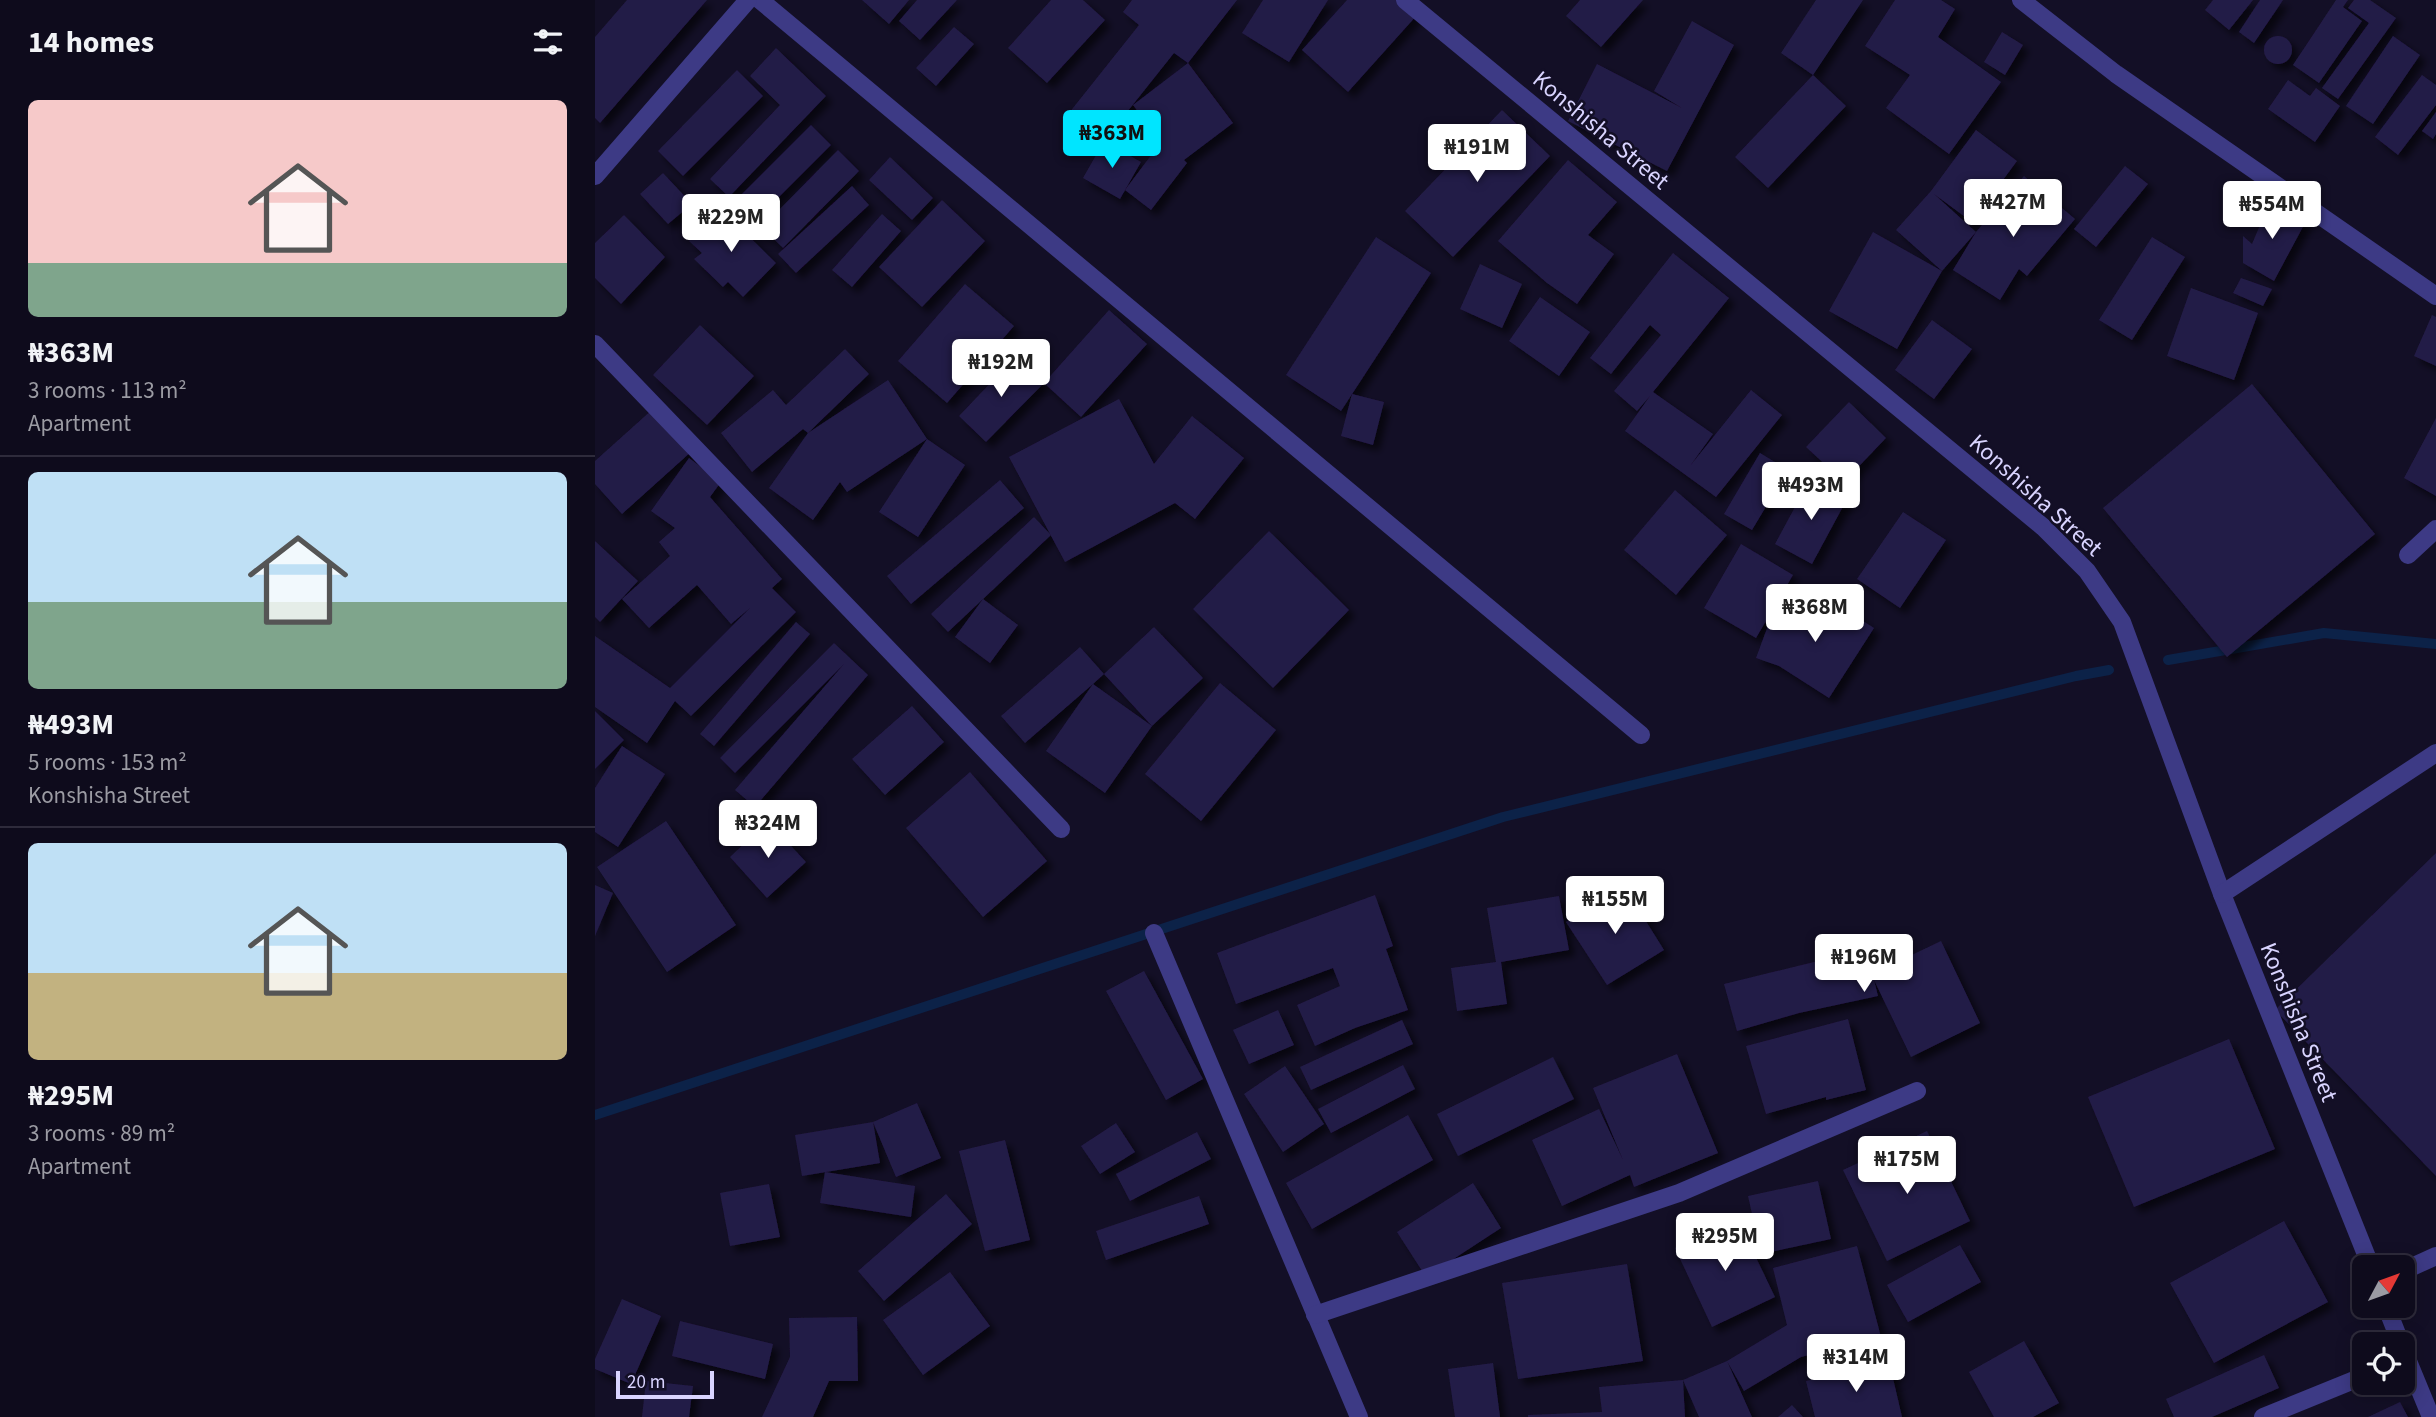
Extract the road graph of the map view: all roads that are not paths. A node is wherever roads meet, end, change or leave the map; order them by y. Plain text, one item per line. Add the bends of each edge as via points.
1 (748, 0) edge
2 (760, 0) edge
3 (1405, 0) edge
4 (2021, 0) edge
5 (595, 176) edge
6 (2436, 296) edge
7 (595, 344) edge
8 (2436, 529) edge
9 (2408, 555) dead end
10 (1641, 735) dead end
11 (2436, 753) edge
12 (1061, 829) dead end
13 (2222, 894) junction
14 (1154, 933) dead end
15 (1917, 1091) dead end
16 (2366, 1255) edge
17 (2436, 1256) edge
18 (2415, 1266) edge
19 (1315, 1314) junction
20 (2415, 1380) edge
21 (2352, 1381) edge
22 (1359, 1417) edge
23 (2263, 1417) edge
24 (2431, 1417) edge

1 - 5 street
2 - 10 street
3 - 13 street, Konshisha Street via 2043,527 2087,571 2122,622
4 - 6 street via 2116,74
7 - 12 street
8 - 9 street
11 - 13 street
13 - 16 street, Konshisha Street
14 - 19 street
15 - 19 street via 1679,1193
17 - 18 street
19 - 22 street
20 - 24 street
21 - 23 street

